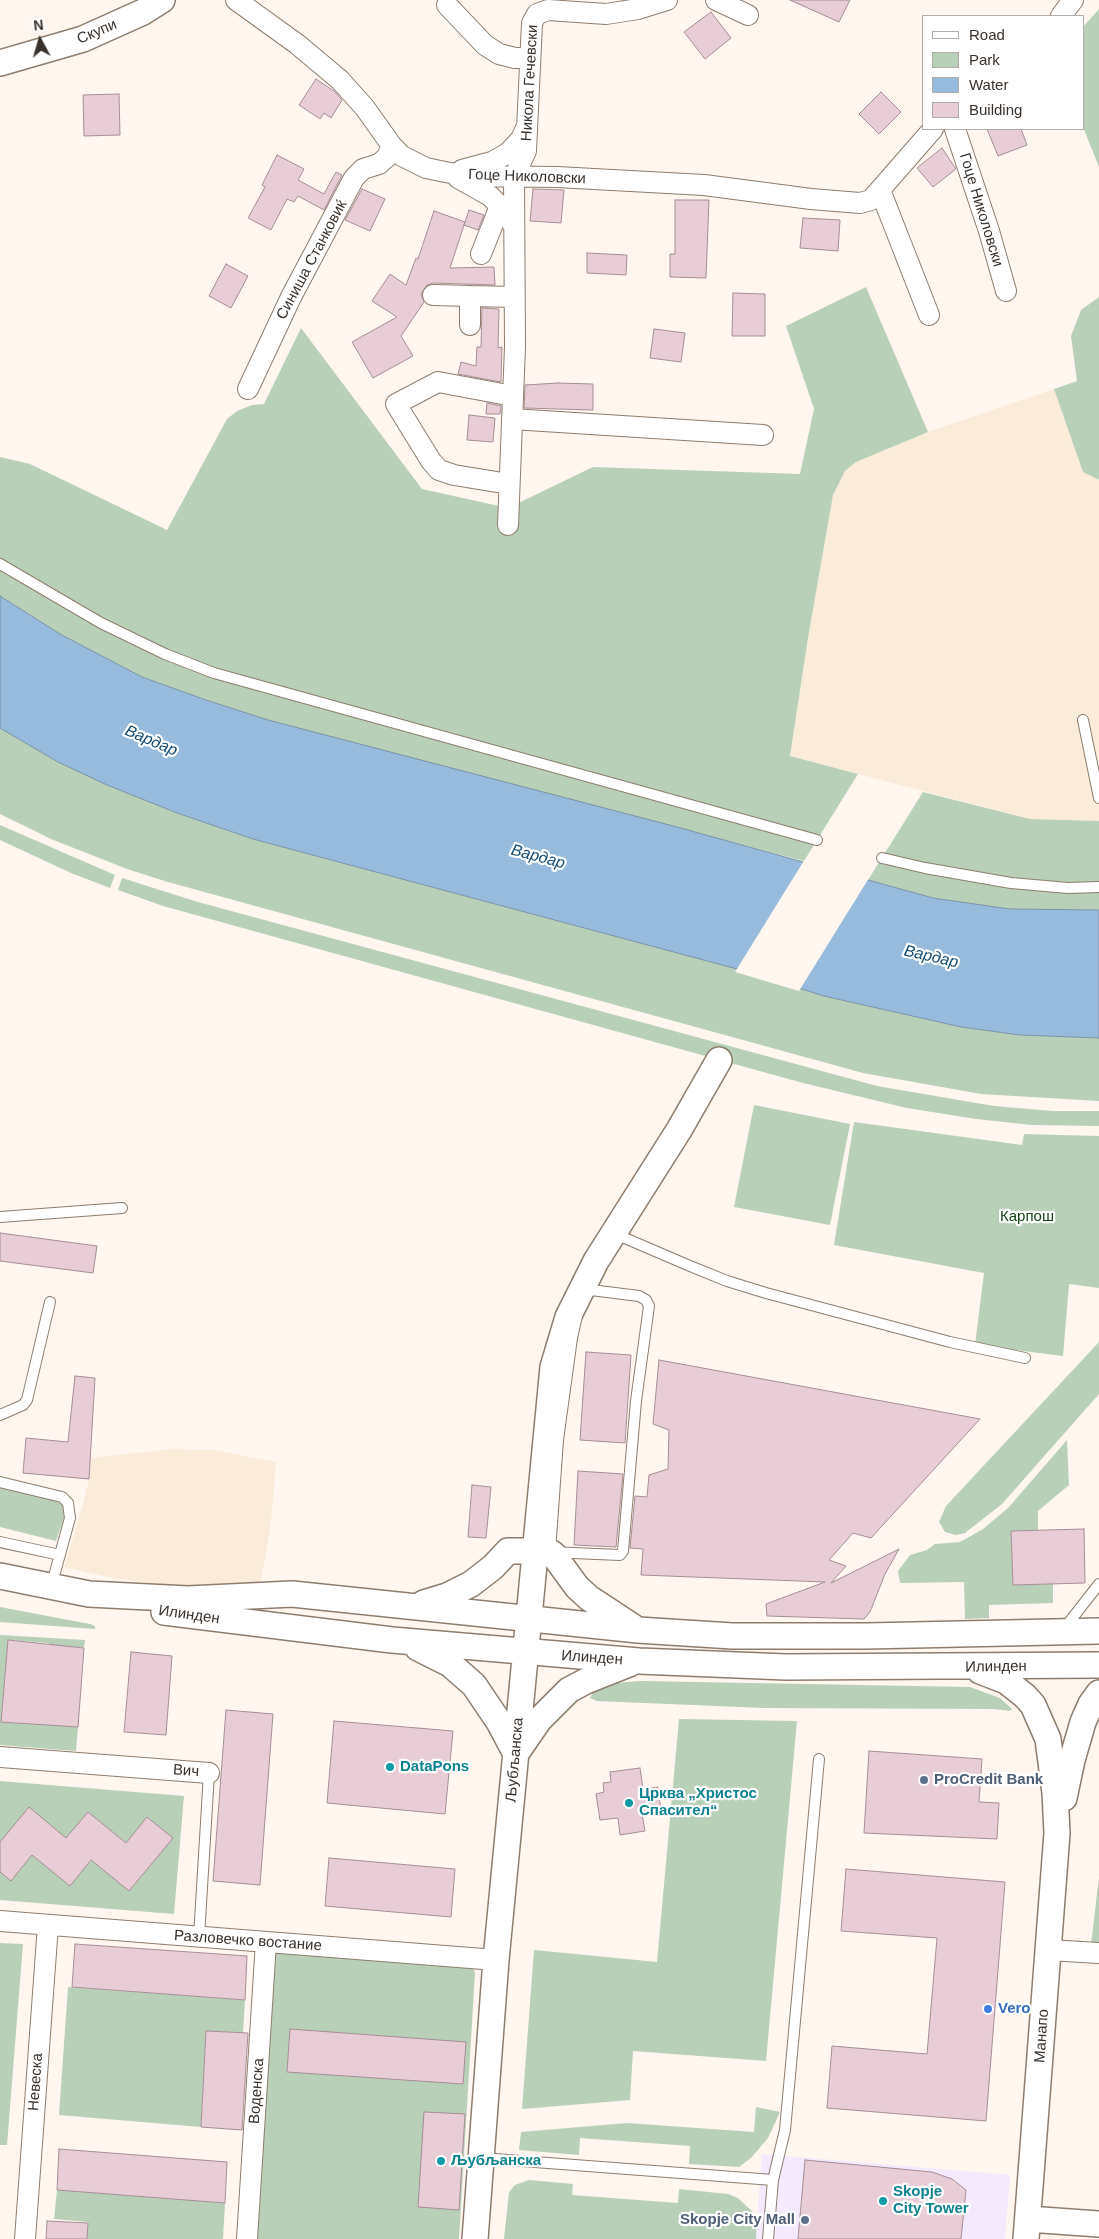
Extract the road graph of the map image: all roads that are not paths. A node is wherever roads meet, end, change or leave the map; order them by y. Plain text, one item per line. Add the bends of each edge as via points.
1 (162, 0) edge
2 (236, 0) edge
3 (667, 0) edge
4 (716, 0) edge
5 (1072, 0) edge
6 (448, 5) dead end
7 (748, 15) dead end
8 (1062, 15) edge
9 (529, 58) junction
10 (0, 63) edge
11 (527, 125) junction
12 (932, 130) edge
13 (955, 130) edge
14 (392, 146) junction
15 (445, 172) junction
16 (514, 177) junction
17 (880, 190) junction
18 (500, 206) junction
19 (513, 225) junction
20 (481, 254) dead end
21 (1006, 291) dead end
22 (433, 295) dead end
23 (470, 296) junction
24 (514, 296) junction
25 (929, 315) dead end
26 (470, 325) dead end
27 (248, 389) dead end
28 (513, 396) junction
29 (512, 419) junction
30 (762, 435) dead end
31 (509, 484) junction
32 (508, 526) dead end
33 (0, 564) edge
34 (1083, 720) dead end
35 (1099, 798) edge
36 (817, 840) dead end
37 (882, 858) dead end
38 (1099, 887) edge
39 (719, 1060) dead end
40 (122, 1208) dead end
41 (0, 1217) edge
42 (614, 1233) junction
43 (50, 1302) dead end
44 (1025, 1358) dead end
45 (0, 1416) edge
46 (0, 1482) edge
47 (0, 1542) edge
48 (543, 1551) junction
49 (60, 1555) junction
50 (0, 1576) edge
51 (1099, 1584) edge
52 (51, 1587) junction
53 (89, 1594) junction
54 (412, 1606) junction
55 (528, 1618) junction
56 (638, 1630) junction
57 (1099, 1631) edge
58 (1062, 1632) junction
59 (392, 1640) junction
60 (525, 1653) junction
61 (639, 1661) junction
62 (1099, 1665) edge
63 (966, 1667) junction
64 (1099, 1693) edge
65 (516, 1754) junction
66 (0, 1757) edge
67 (818, 1759) dead end
68 (209, 1773) joint
69 (1057, 1833) junction
70 (0, 1921) edge
71 (48, 1925) junction
72 (199, 1937) junction
73 (266, 1942) junction
74 (1048, 1950) junction
75 (1099, 1953) edge
76 (496, 1960) junction
77 (481, 2158) junction
78 (773, 2180) junction
79 (1099, 2224) edge
80 (1027, 2229) edge
81 (25, 2239) edge
82 (247, 2239) edge
83 (475, 2239) edge
84 (768, 2239) edge

1 - 10 street, Скупи via 83,39
2 - 14 street, Гоце Николовски via 340,80 374,119
3 - 9 street, Никола Гечевски via 606,14 540,12 532,23
4 - 7 street
5 - 8 street
6 - 9 street via 485,45 500,54
9 - 11 street, Никола Гечевски
11 - 15 street via 516,146 500,158 471,168
11 - 16 street, Никола Гечевски via 526,152
12 - 17 street, Гоце Николовски
13 - 21 street, Гоце Николовски
14 - 15 street, Гоце Николовски via 413,163
14 - 27 street, Синиша Станковиќ via 379,164 363,169 354,178
15 - 16 street, Гоце Николовски
15 - 18 street via 470,183
16 - 17 street, Гоце Николовски via 704,185 852,203 871,200
16 - 19 street, Никола Гечевски
17 - 25 street
18 - 19 street
18 - 20 street
19 - 24 street, Никола Гечевски
22 - 23 street
23 - 24 street
23 - 26 street
24 - 28 street, Никола Гечевски
28 - 29 street, Никола Гечевски
28 - 31 street via 438,382 396,404 439,470
29 - 30 street
29 - 31 street, Никола Гечевски
31 - 32 street, Никола Гечевски
33 - 36 lane via 101,623 214,673
34 - 35 lane
37 - 38 lane via 1011,883
39 - 42 street, Љубљанска
40 - 41 lane
42 - 44 lane via 735,1284 950,1342
42 - 48 street, Љубљанска via 583,1285 557,1348 550,1383
43 - 45 lane via 27,1400
46 - 49 lane via 62,1497 68,1503 70,1518
47 - 49 lane
48 - 48 lane via 572,1338 581,1298 591,1290 639,1296 649,1306 636,1401 623,1551 620,1555
48 - 54 street via 508,1551 493,1567 465,1587 448,1596
48 - 55 street, Љубљанска
48 - 56 street via 589,1598
49 - 52 lane
50 - 52 street, Илинден
51 - 58 lane
52 - 53 street, Илинден
53 - 54 street, Илинден via 188,1599 292,1594
53 - 59 street, Илинден via 104,1600 173,1613
54 - 55 street, Илинден
55 - 56 street, Илинден
55 - 60 street, Љубљанска
56 - 58 street, Илинден via 732,1636
57 - 58 street, Илинден
59 - 60 street, Илинден
59 - 65 street via 429,1652 459,1671 484,1699
60 - 61 street, Илинден
60 - 65 street, Љубљанска
61 - 63 street, Илинден via 786,1667
61 - 65 street via 569,1690 539,1720
62 - 63 street, Илинден
63 - 69 street, Манапо via 1006,1681 1025,1696 1039,1716 1053,1766
64 - 69 street, Манапо via 1088,1711 1076,1746
65 - 76 street, Љубљанска
66 - 68 street, Вич
67 - 78 lane via 785,2130
68 - 72 lane, Вич
69 - 74 street, Манапо
70 - 71 street, Разловечко востание
71 - 72 street, Разловечко востание
71 - 81 street, Невеска
72 - 73 street, Разловечко востание
73 - 76 street, Разловечко востание
73 - 82 street, Воденска
74 - 75 street
74 - 80 street, Манапо
76 - 77 street, Љубљанска
77 - 78 lane
77 - 83 street, Љубљанска
78 - 84 lane
79 - 80 street

